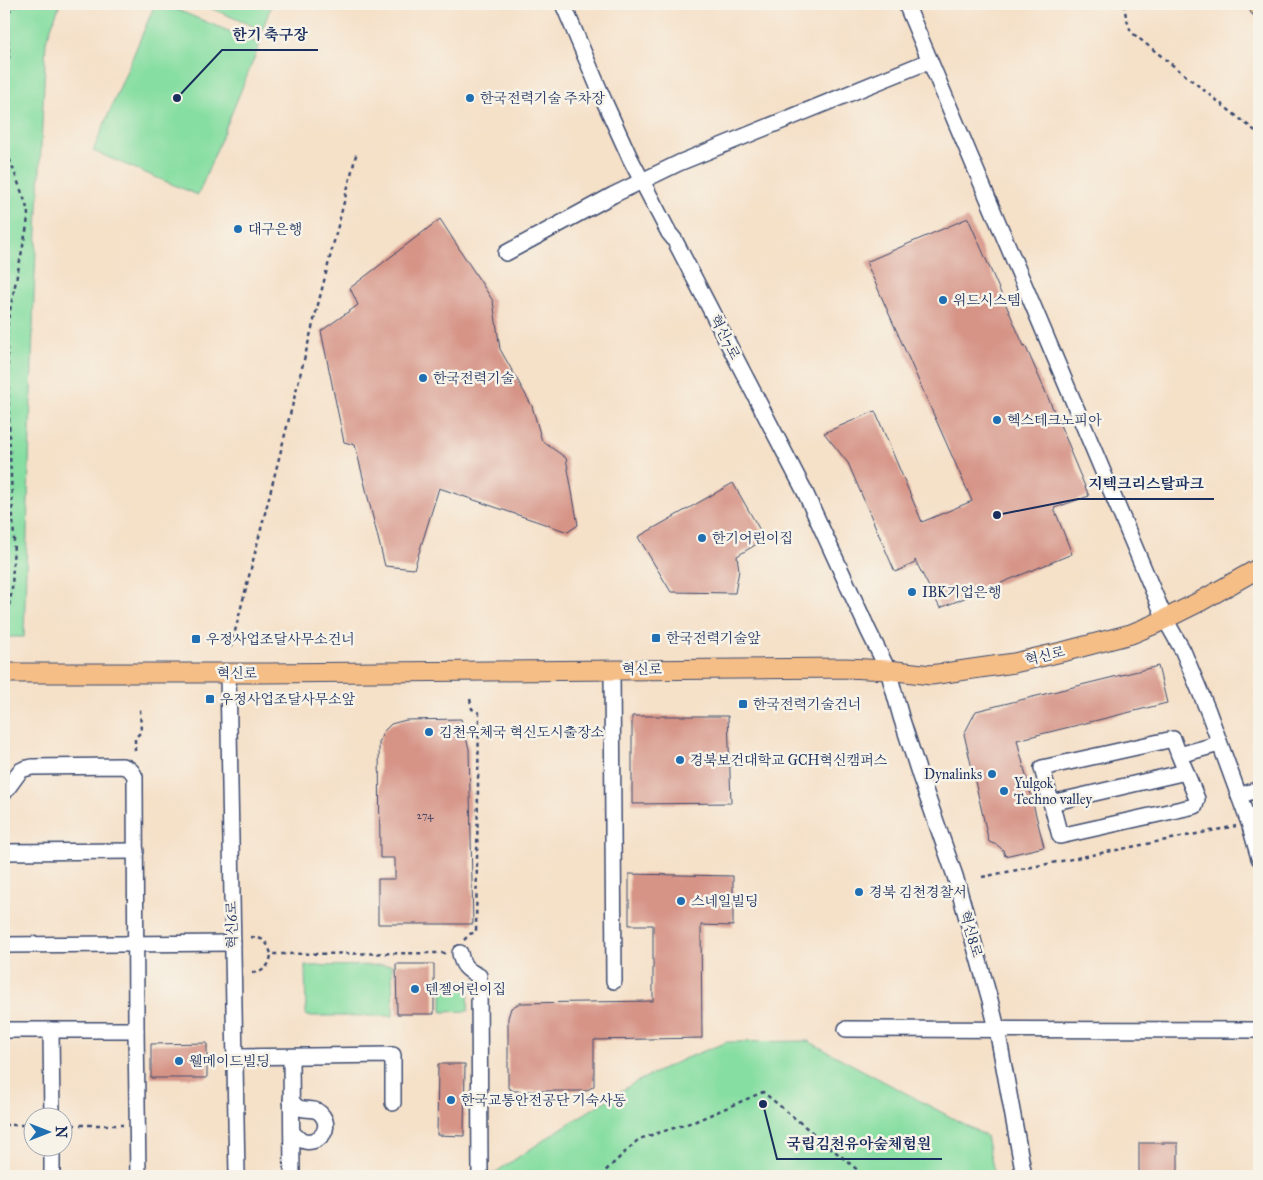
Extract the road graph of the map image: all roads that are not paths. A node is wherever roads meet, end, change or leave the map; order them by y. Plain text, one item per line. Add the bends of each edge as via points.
1 (563, 4) edge
2 (906, 4) edge
3 (930, 61) junction
4 (642, 182) junction
5 (506, 253) dead end
6 (1259, 568) edge
7 (1165, 619) junction
8 (612, 670) junction
9 (888, 670) junction
10 (4, 673) edge
11 (228, 673) junction
12 (1219, 744) junction
13 (1179, 755) junction
14 (1186, 772) junction
15 (1259, 789) edge
16 (4, 793) edge
17 (1239, 796) junction
18 (1051, 803) junction
19 (136, 851) junction
20 (4, 852) edge
21 (1259, 858) edge
22 (233, 943) junction
23 (4, 944) edge
24 (136, 944) junction
25 (460, 953) road end
26 (614, 981) dead end
27 (846, 1029) dead end
28 (997, 1029) junction
29 (4, 1030) edge
30 (51, 1030) junction
31 (136, 1030) junction
32 (1259, 1030) edge
33 (291, 1056) junction
34 (234, 1057) junction
35 (291, 1101) junction
36 (393, 1103) dead end
37 (52, 1108) edge
38 (292, 1132) junction
39 (52, 1158) edge
40 (52, 1176) edge
41 (138, 1176) edge
42 (237, 1176) edge
43 (292, 1176) edge
44 (480, 1176) edge
45 (1024, 1176) edge

1 - 4 street, 혁신7로 via 604,103
2 - 3 street
3 - 4 street via 679,163
3 - 7 street
4 - 5 street
4 - 9 street, 혁신7로 via 804,490
6 - 7 main road, 혁신로
7 - 9 main road, 혁신로 via 1132,634 1014,663 931,675
7 - 12 street via 1183,651
8 - 9 main road, 혁신로
8 - 11 main road, 혁신로
8 - 26 street
9 - 28 street, 혁신8로 via 955,876
10 - 11 main road, 혁신로
11 - 22 street, 혁신6로
12 - 13 street
12 - 17 street
13 - 14 street
13 - 18 street via 1173,739 1042,768
14 - 18 street
14 - 18 street via 1197,799 1195,806 1060,836
15 - 17 street
16 - 19 street via 24,768 128,768 135,777
17 - 21 street
19 - 20 street
19 - 24 street
22 - 24 street
22 - 34 street, 혁신6로
23 - 24 street
24 - 31 street
25 - 44 street via 466,968 479,976
27 - 28 street
28 - 32 street
28 - 45 street, 혁신8로
29 - 30 street
30 - 31 street
30 - 37 street
31 - 41 street
33 - 34 street
33 - 35 street
33 - 36 street via 393,1055
34 - 42 street, 혁신6로
35 - 38 street
35 - 38 street via 298,1108 320,1113 325,1123 322,1137 317,1140 301,1140
38 - 43 street
39 - 40 street

